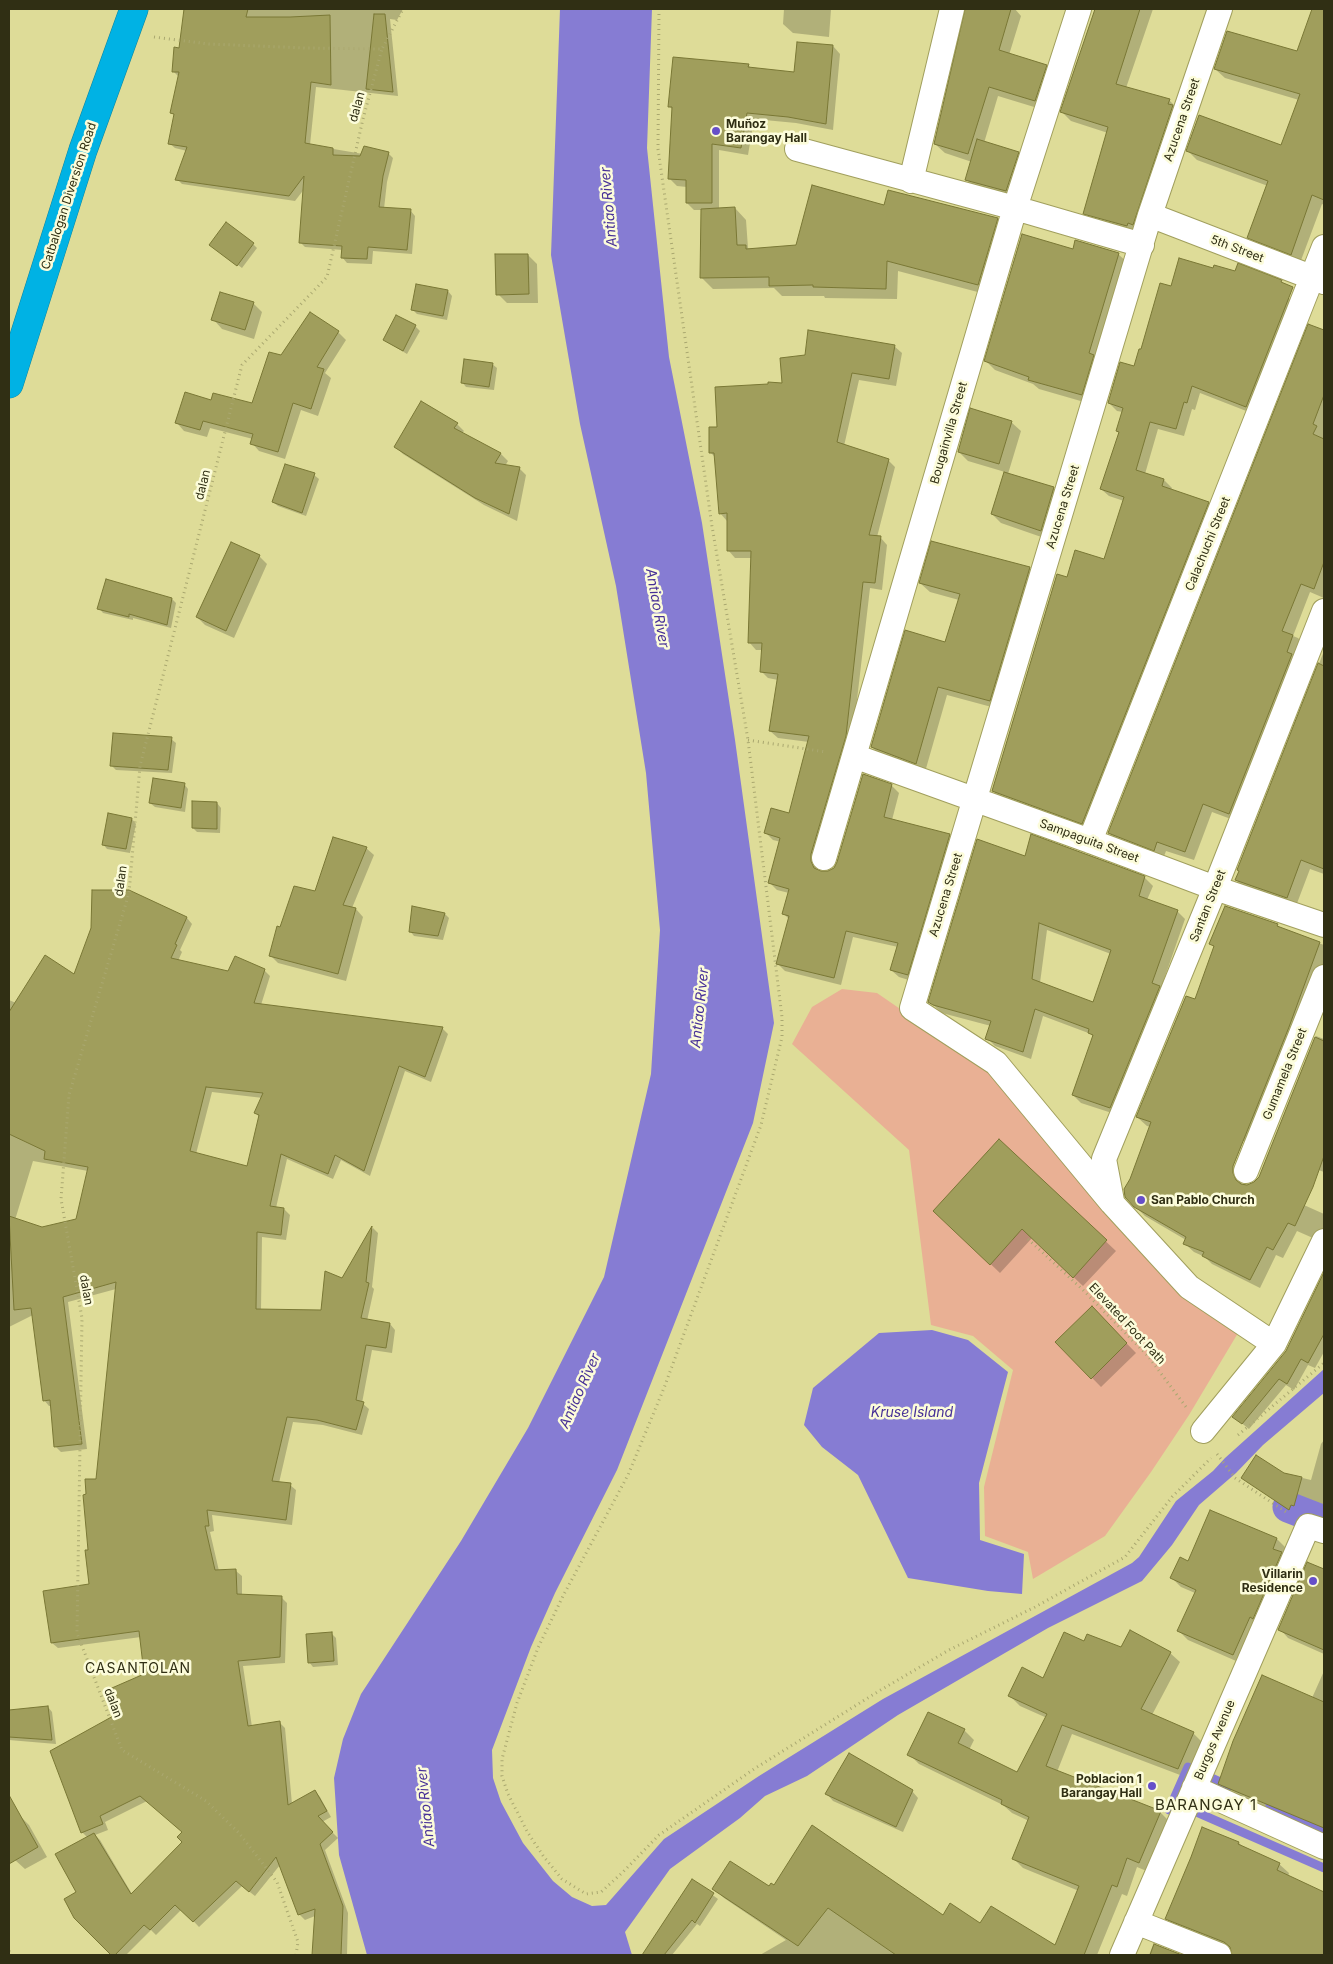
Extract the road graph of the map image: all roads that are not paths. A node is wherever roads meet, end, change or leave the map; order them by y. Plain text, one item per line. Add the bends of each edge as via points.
1 (952, 9) edge
2 (1079, 9) edge
3 (1220, 9) edge
4 (130, 21) edge
5 (797, 149) dead end
6 (911, 181) junction
7 (1015, 208) junction
8 (1150, 215) junction
9 (1142, 245) junction
10 (1324, 247) edge
11 (1319, 280) edge
12 (9, 384) edge
13 (1324, 611) edge
14 (854, 756) junction
15 (975, 800) junction
16 (1090, 841) junction
17 (824, 858) dead end
18 (1215, 888) junction
19 (1324, 925) edge
20 (1324, 977) edge
21 (1246, 1170) dead end
22 (1112, 1203) junction
23 (1324, 1241) edge
24 (1274, 1344) junction
25 (1203, 1431) road end
26 (1316, 1528) edge
27 (1194, 1788) junction
28 (1324, 1848) edge
29 (1136, 1922) junction
30 (1122, 1955) edge
31 (1219, 1955) edge

1 - 6 street
2 - 7 street, Bougainvilla Street
3 - 8 street, Azucena Street
4 - 12 highway, Catbalogan Diversion Road via 83,150
5 - 6 street
6 - 7 street
7 - 9 street
7 - 14 street, Bougainvilla Street
8 - 9 street, Azucena Street
8 - 11 street, 5th Street
9 - 15 street, Azucena Street
10 - 11 street, Calachuchi Street
11 - 16 street, Calachuchi Street
13 - 18 street, Santan Street
14 - 15 street, Sampaguita Street
14 - 17 street, Bougainvilla Street
15 - 16 street, Sampaguita Street
15 - 22 street, Azucena Street via 912,1008 996,1063
16 - 18 street, Sampaguita Street
18 - 19 street, Sampaguita Street
18 - 22 street, Santan Street via 1104,1159
20 - 21 street, Gumamela Street
22 - 24 street via 1189,1287
23 - 24 street
24 - 25 street
26 - 27 street, Burgos Avenue
27 - 28 street
27 - 29 street, Burgos Avenue
29 - 30 street, Burgos Avenue
29 - 31 street

